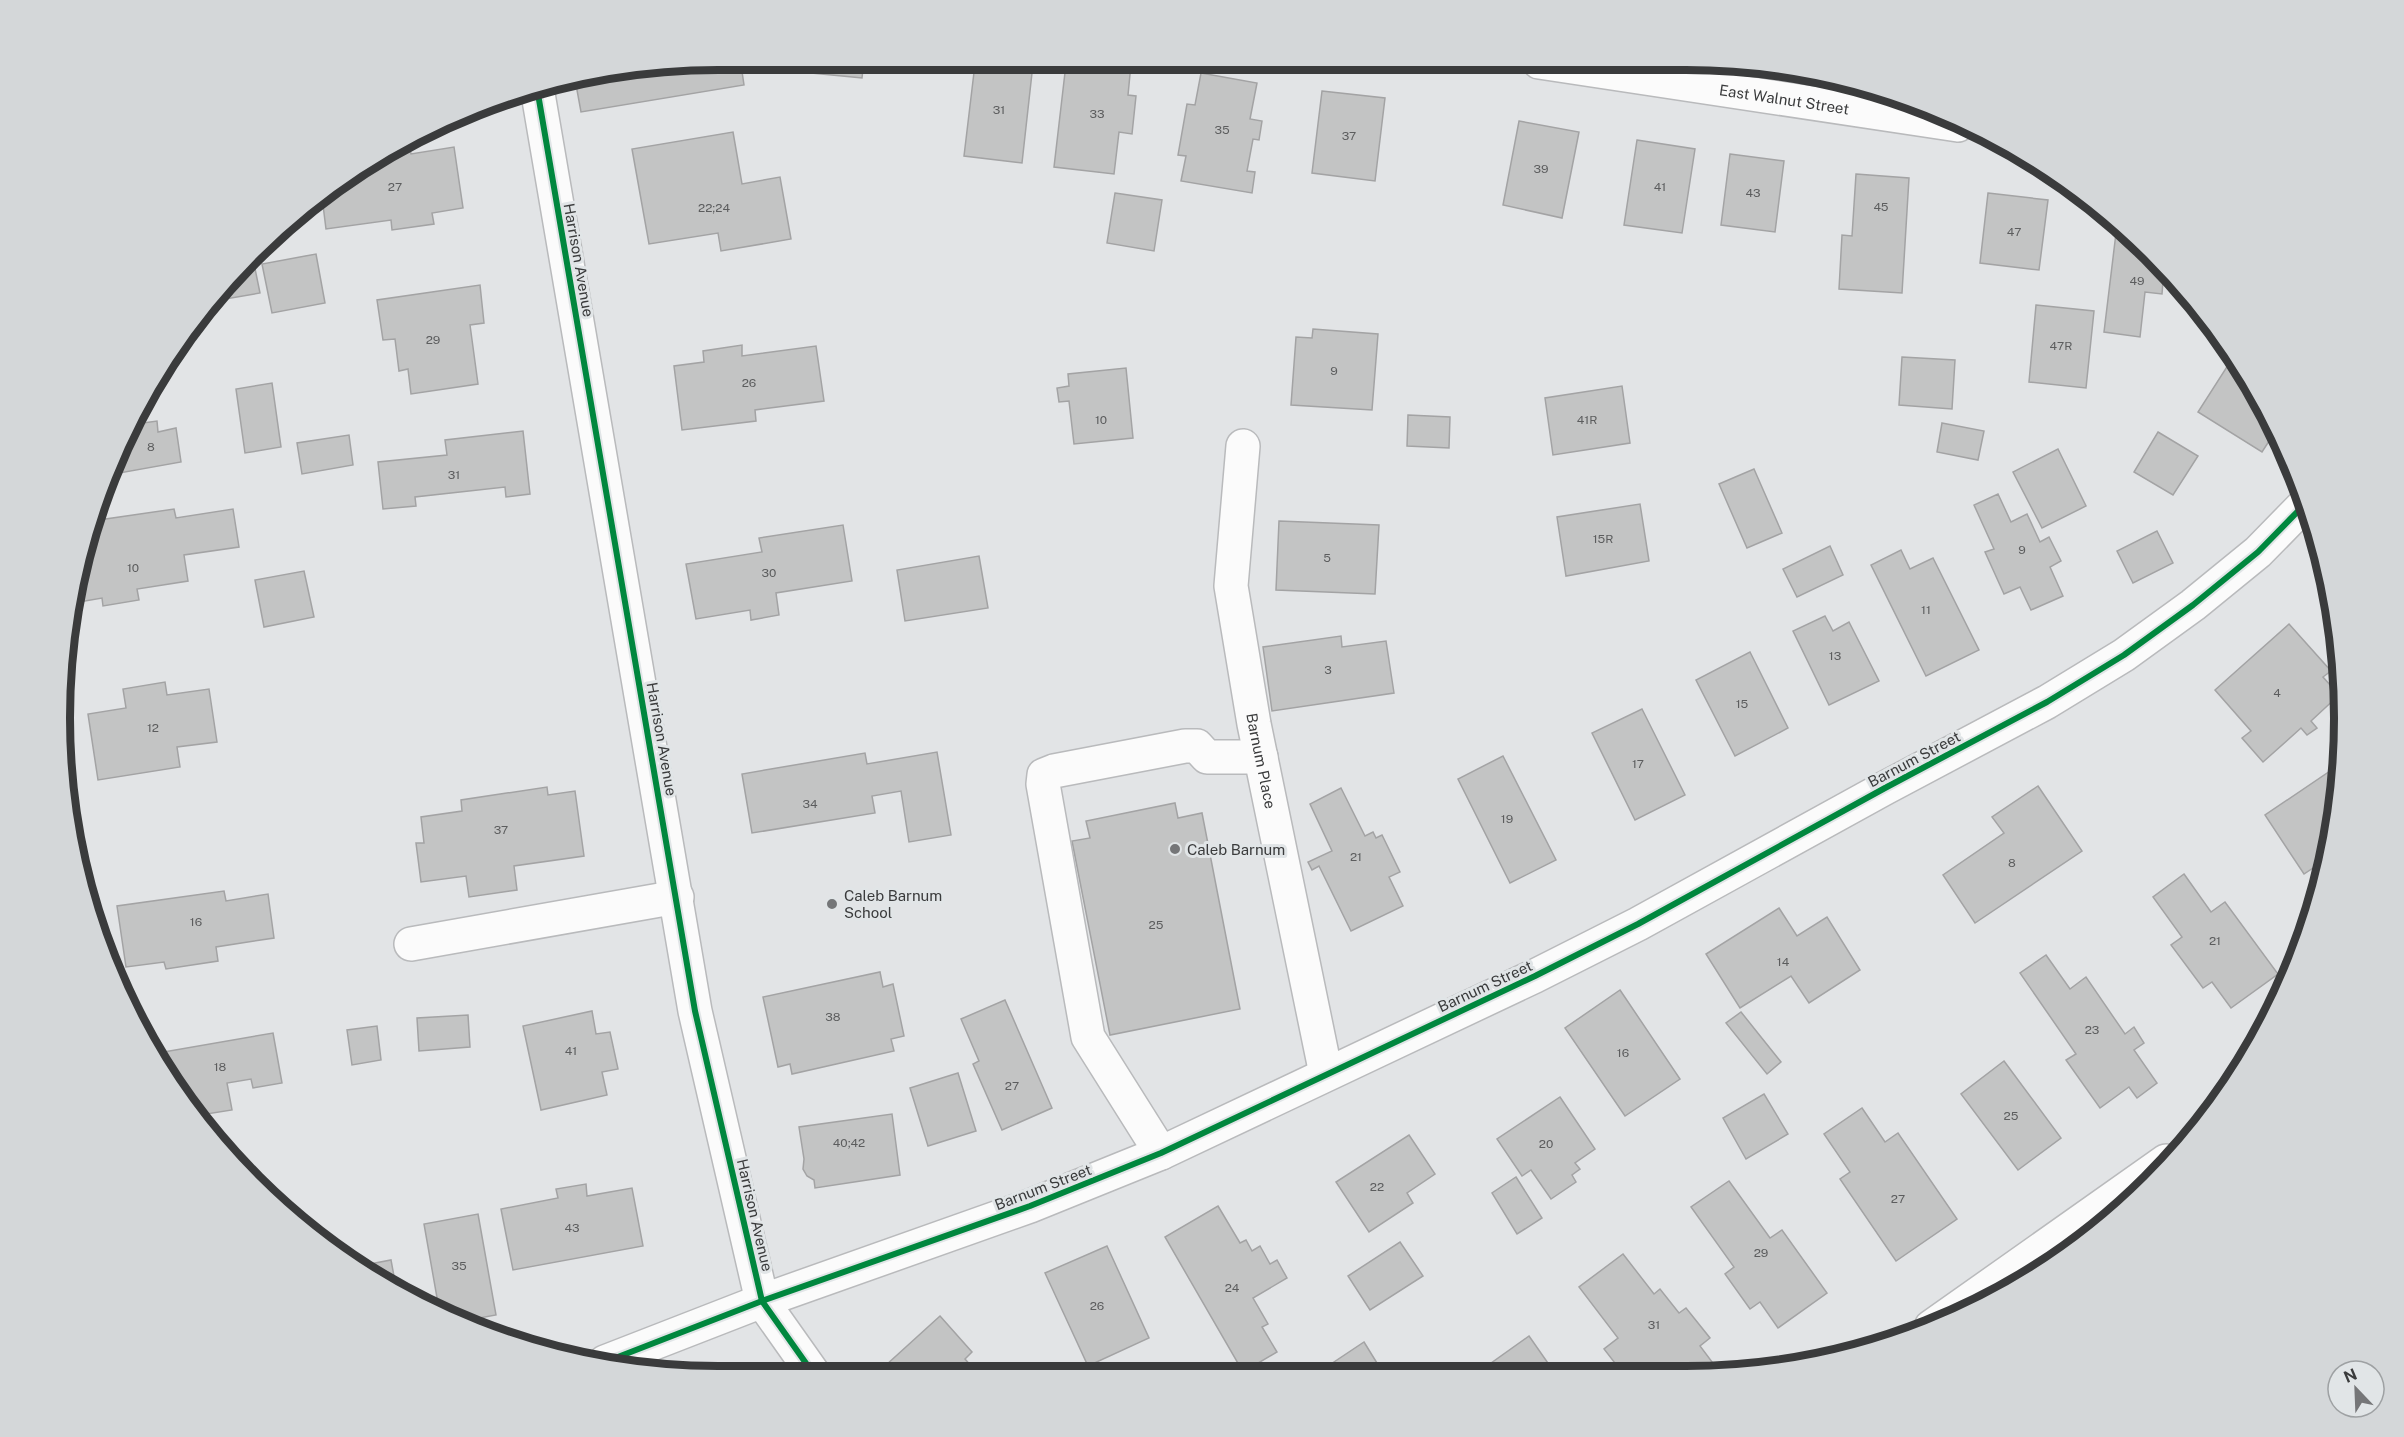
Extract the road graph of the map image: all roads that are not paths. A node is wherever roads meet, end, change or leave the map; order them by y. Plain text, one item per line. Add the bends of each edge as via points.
1 (1592, 70) edge
2 (538, 97) edge
3 (1937, 122) edge
4 (1243, 446) dead end
5 (2299, 510) edge
6 (1261, 757) junction
7 (677, 897) junction
8 (411, 944) dead end
9 (1326, 1074) junction
10 (1161, 1153) junction
11 (2145, 1176) edge
12 (762, 1301) junction
13 (1965, 1303) edge
14 (616, 1358) edge
15 (808, 1366) edge

1 - 3 street, East Walnut Street
2 - 7 street, Harrison Avenue
4 - 6 street, Barnum Place via 1231,586
5 - 9 street, Barnum Street via 2258,552 2193,605 2124,655 2047,702 1638,924
6 - 9 street, Barnum Place
6 - 10 street via 1207,757 1197,747 1185,746 1044,775 1088,1037
7 - 8 street
7 - 12 street, Harrison Avenue via 695,1011
9 - 10 street, Barnum Street
10 - 12 street, Barnum Street via 1030,1206
11 - 13 street
12 - 14 street, Barnum Street
12 - 15 street, Harrison Avenue

